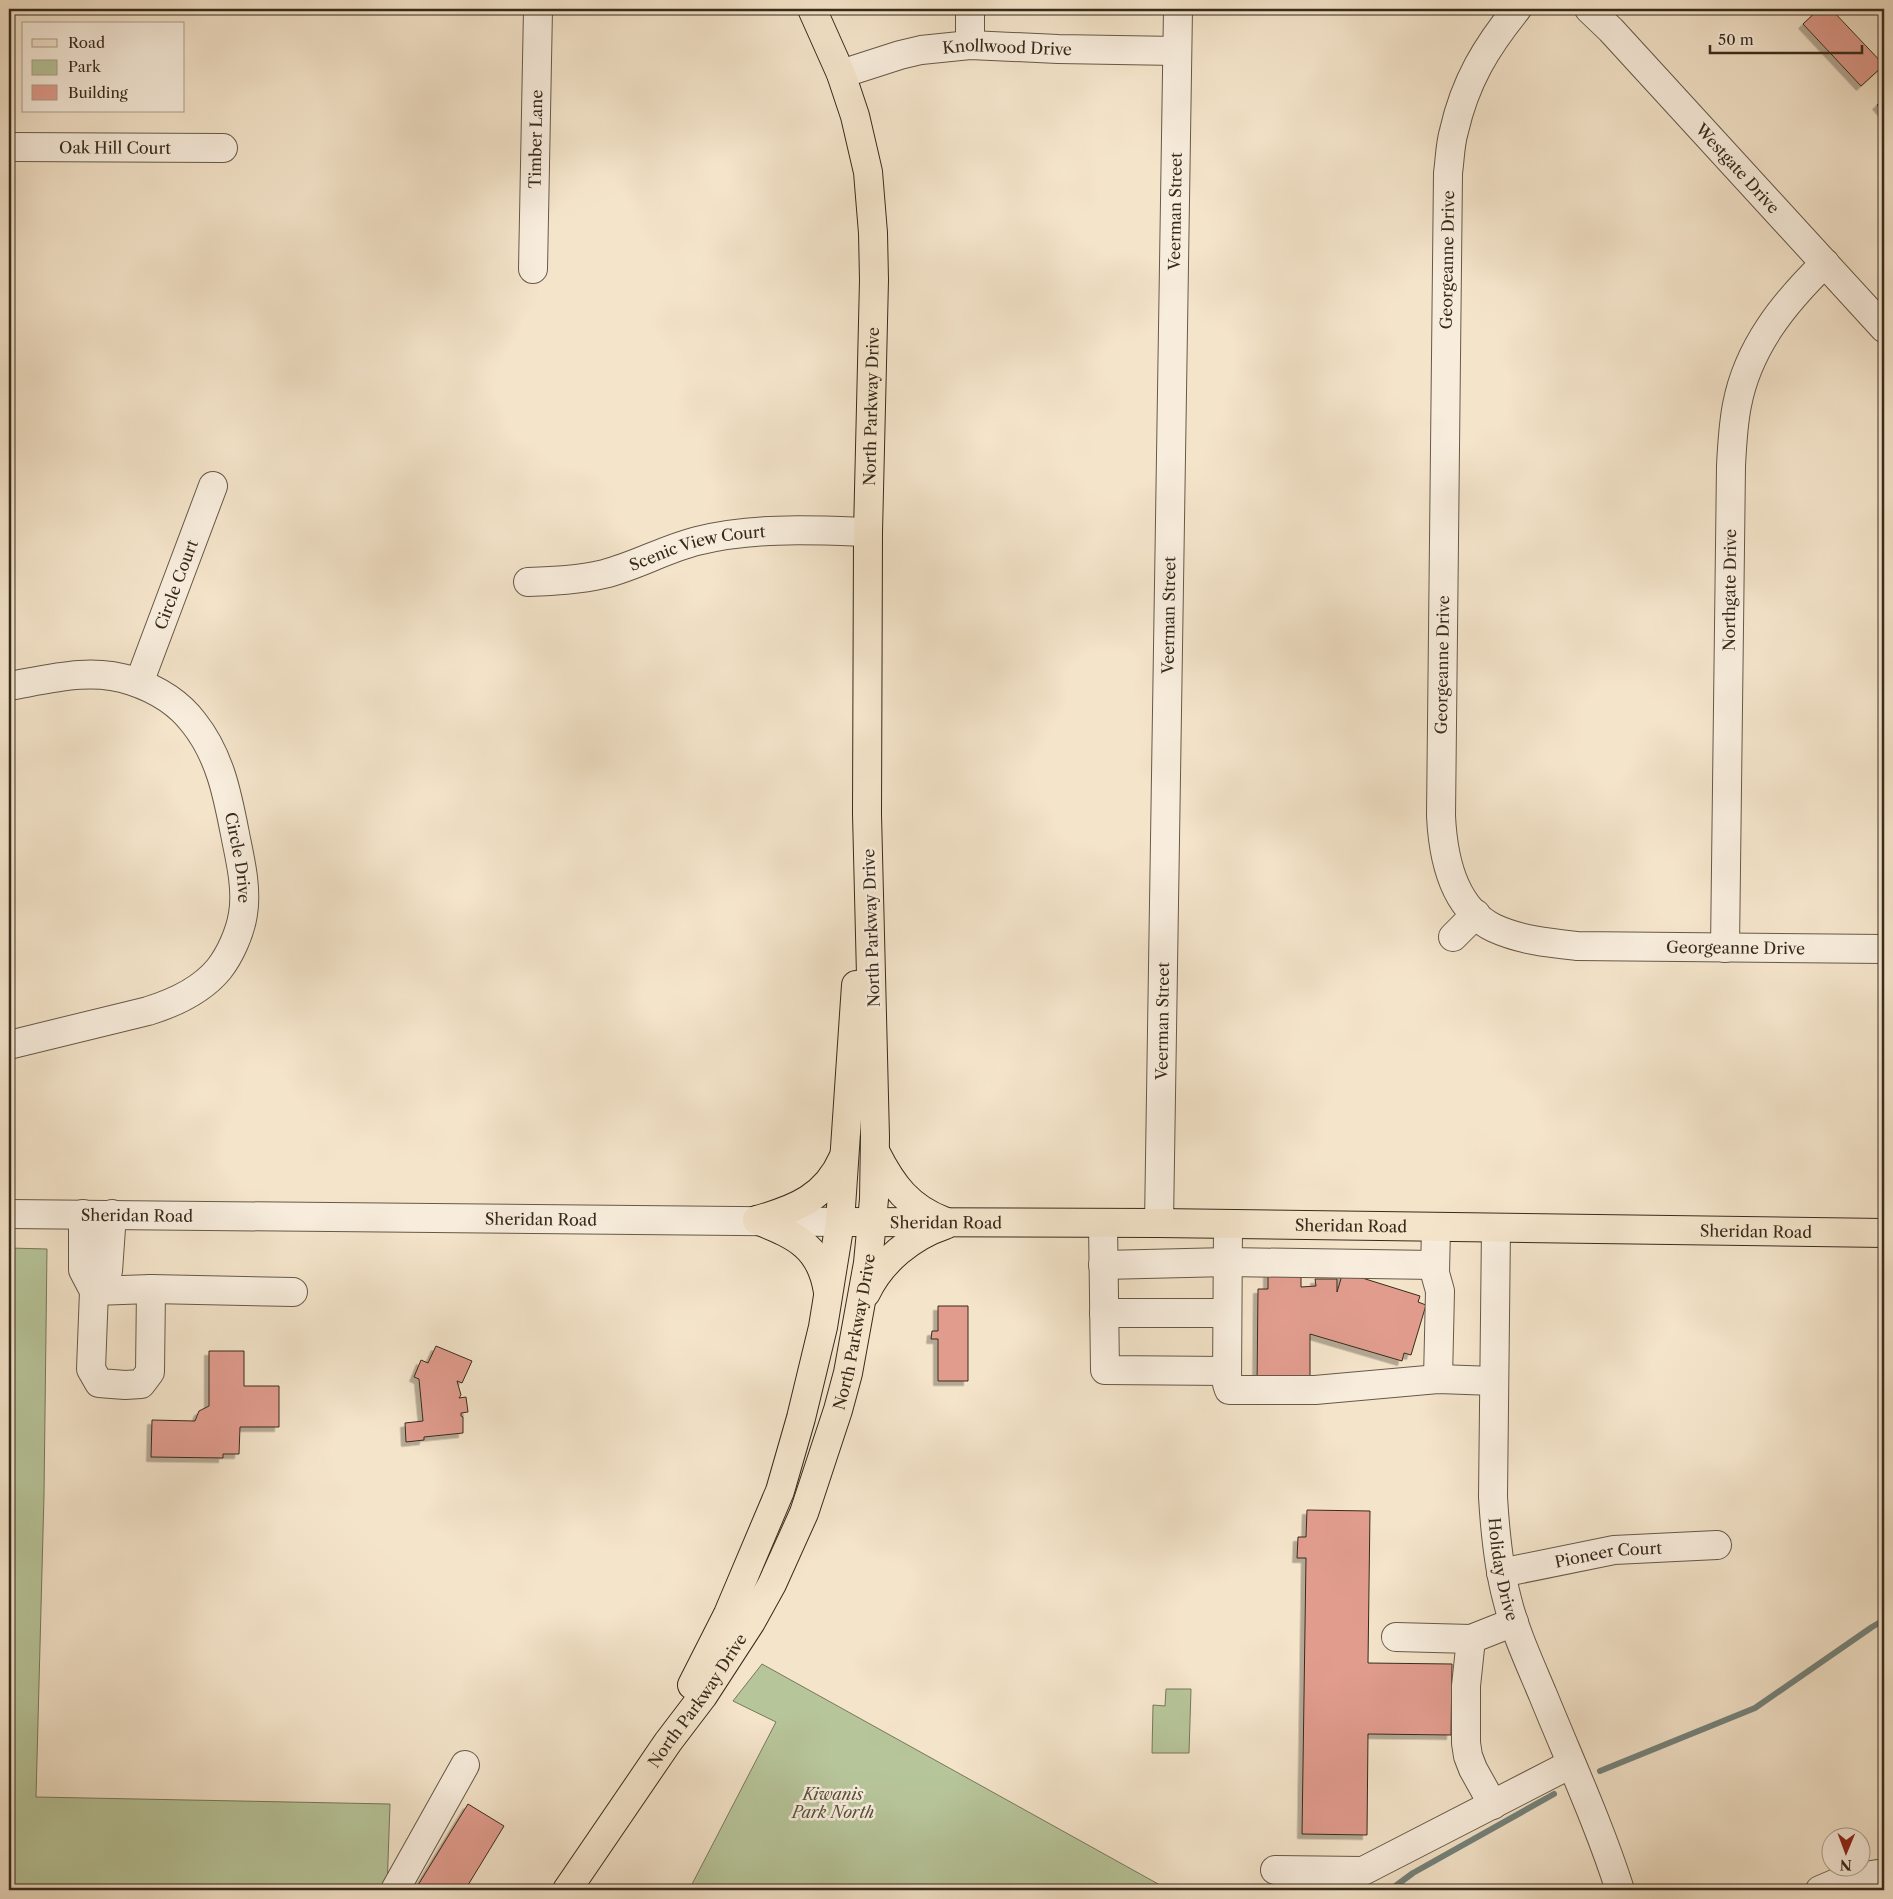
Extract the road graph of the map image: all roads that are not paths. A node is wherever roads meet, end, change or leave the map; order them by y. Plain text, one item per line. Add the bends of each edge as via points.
1 (538, 9) edge
2 (812, 9) edge
3 (970, 9) edge
4 (1178, 9) edge
5 (1517, 9) edge
6 (1590, 9) edge
7 (970, 45) junction
8 (1177, 51) junction
9 (841, 74) junction
10 (9, 147) edge
11 (223, 148) dead end
12 (1825, 263) junction
13 (533, 269) dead end
14 (1884, 328) edge
15 (213, 486) dead end
16 (868, 532) junction
17 (528, 582) dead end
18 (139, 683) junction
19 (9, 686) edge
20 (867, 814) junction
21 (1476, 914) junction
22 (1453, 937) dead end
23 (1725, 948) junction
24 (1884, 949) edge
25 (9, 1045) edge
26 (875, 1151) junction
27 (845, 1153) junction
28 (9, 1214) edge
29 (84, 1214) junction
30 (112, 1214) junction
31 (757, 1220) junction
32 (840, 1222) junction
33 (871, 1223) junction
34 (950, 1223) junction
35 (1102, 1223) junction
36 (1159, 1223) junction
37 (1228, 1224) junction
38 (1436, 1227) junction
39 (1496, 1228) junction
40 (1884, 1233) edge
41 (1228, 1262) junction
42 (1103, 1264) junction
43 (1435, 1265) junction
44 (94, 1290) junction
45 (151, 1290) junction
46 (294, 1292) dead end
47 (829, 1296) junction
48 (861, 1303) junction
49 (1104, 1313) junction
50 (1227, 1313) junction
51 (1227, 1371) junction
52 (1438, 1378) junction
53 (1494, 1380) junction
54 (1717, 1545) dead end
55 (1501, 1573) junction
56 (1514, 1622) junction
57 (1396, 1637) dead end
58 (1471, 1639) junction
59 (1571, 1764) junction
60 (465, 1766) dead end
61 (632, 1794) junction
62 (1493, 1805) junction
63 (1275, 1870) dead end
64 (1884, 1873) edge
65 (395, 1890) edge
66 (567, 1890) edge
67 (1620, 1890) edge
68 (1820, 1890) edge

1 - 13 street, Timber Lane
2 - 9 main road, North Parkway Drive
3 - 7 street
4 - 8 street, Veerman Street
5 - 21 street, Georgeanne Drive via 1494,37 1469,81 1453,133 1448,173 1441,816 1447,863 1459,893
6 - 12 street, Westgate Drive
7 - 8 street, Knollwood Drive
7 - 9 street, Knollwood Drive via 914,52
8 - 36 street, Veerman Street
9 - 16 main road, North Parkway Drive via 868,172 873,233
10 - 11 street, Oak Hill Court
12 - 14 street, Westgate Drive
12 - 23 street, Northgate Drive via 1790,300 1762,339 1744,375 1734,416
15 - 18 street, Circle Court
16 - 17 street, Scenic View Court via 781,530 735,534 698,541 604,574
16 - 20 main road, North Parkway Drive
18 - 19 street, Circle Drive via 114,676 68,675
18 - 25 street, Circle Drive via 163,694 193,721 208,742 219,768 240,856 244,890 243,913 234,942 213,976 180,999 148,1011
20 - 26 main road, North Parkway Drive
20 - 27 main road, North Parkway Drive
21 - 22 street
21 - 23 street, Georgeanne Drive via 1494,928 1539,941 1577,946
23 - 24 street, Georgeanne Drive
26 - 33 main road, North Parkway Drive
26 - 34 main road via 898,1190 914,1204
27 - 31 main road via 836,1174 810,1200 786,1212
27 - 32 main road, North Parkway Drive
28 - 29 street, Sheridan Road
29 - 30 street, Sheridan Road
29 - 44 street via 83,1270
30 - 31 street, Sheridan Road
30 - 44 street via 108,1271
31 - 32 street, Sheridan Road
31 - 47 main road via 808,1247 826,1276
32 - 33 main road, Sheridan Road
32 - 47 main road, North Parkway Drive
33 - 34 main road, Sheridan Road
33 - 48 main road, North Parkway Drive
34 - 35 main road, Sheridan Road
34 - 48 main road via 930,1230 893,1256 871,1283
35 - 36 main road, Sheridan Road
35 - 42 street
36 - 37 main road, Sheridan Road
37 - 38 main road, Sheridan Road
37 - 41 street
38 - 39 main road, Sheridan Road
38 - 43 street
39 - 40 main road, Sheridan Road
39 - 53 street, Holiday Drive
41 - 42 street
41 - 43 street
41 - 50 street
42 - 49 street
43 - 52 street via 1440,1291
44 - 45 street
44 - 45 street via 91,1369 99,1382 125,1385 141,1384 150,1372
45 - 46 street
47 - 61 main road, North Parkway Drive via 801,1418 771,1514 728,1614
48 - 61 main road, North Parkway Drive via 838,1410 787,1552 744,1634
49 - 50 street
49 - 51 street via 1105,1370
50 - 51 street
51 - 52 street via 1226,1384 1230,1390 1315,1390
52 - 53 street
53 - 55 street, Holiday Drive via 1493,1497
54 - 55 street, Pioneer Court via 1614,1550
55 - 56 street, Holiday Drive
56 - 58 street
56 - 59 street, Holiday Drive
57 - 58 street
58 - 62 street via 1466,1686 1466,1743 1473,1769
59 - 62 street
59 - 67 street, Holiday Drive
60 - 65 street
61 - 66 main road, North Parkway Drive
62 - 63 street via 1363,1871
64 - 68 street via 1846,1880

